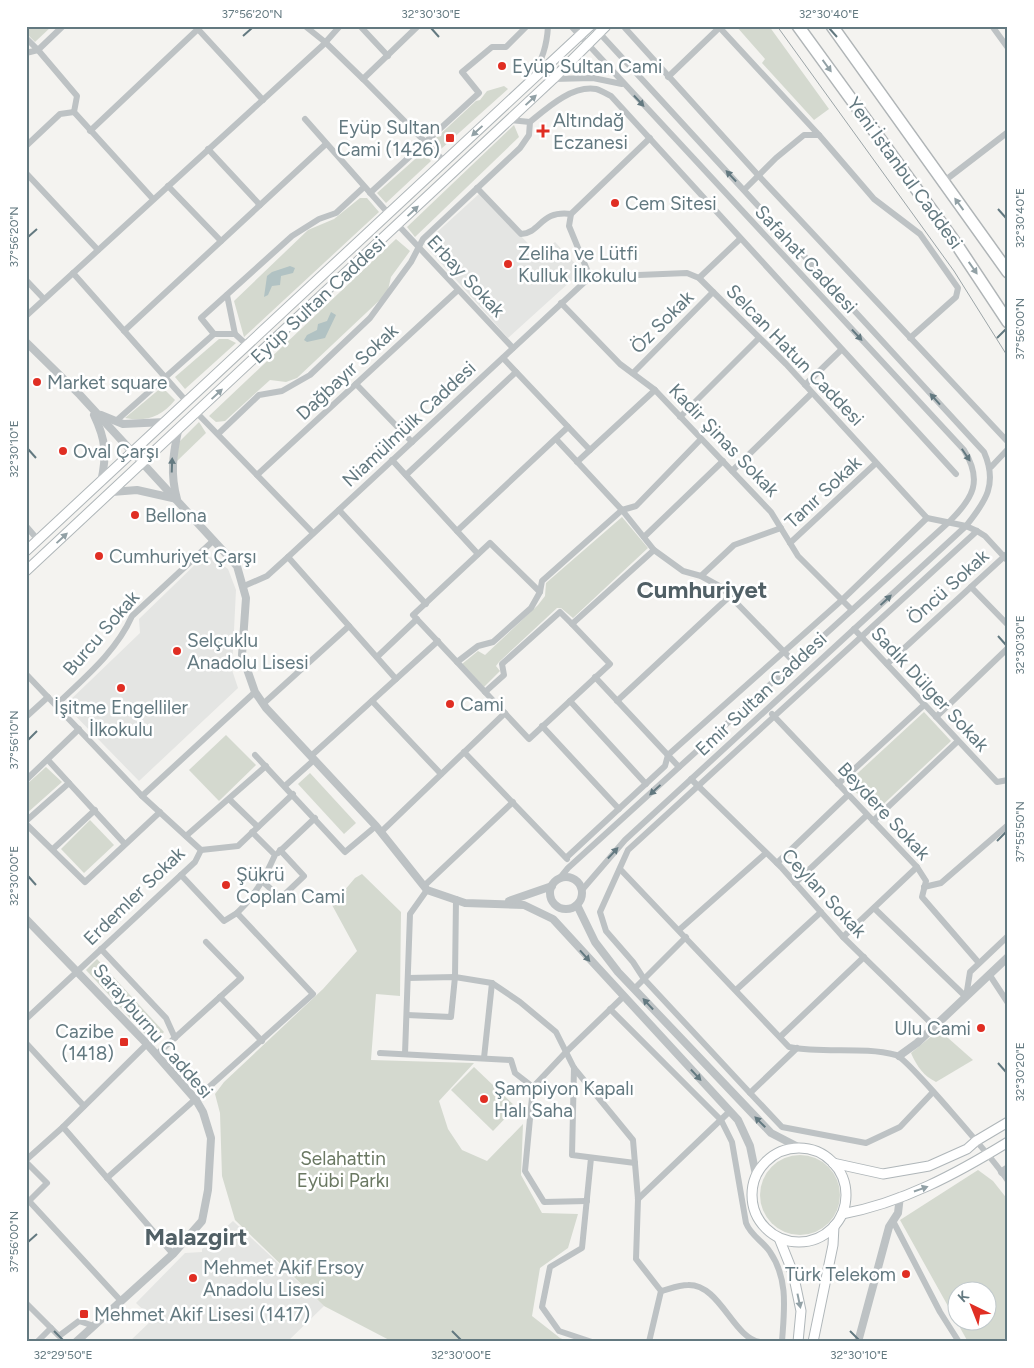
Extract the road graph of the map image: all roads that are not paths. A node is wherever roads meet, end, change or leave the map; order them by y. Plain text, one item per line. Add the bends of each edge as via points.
1 (63, 26) edge
2 (306, 26) edge
3 (340, 26) edge
4 (360, 26) edge
5 (418, 26) edge
6 (526, 26) edge
7 (548, 26) edge
8 (571, 26) edge
9 (606, 26) edge
10 (798, 26) edge
11 (832, 26) edge
12 (992, 26) edge
13 (720, 27) edge
14 (197, 28) edge
15 (625, 28) dead end
16 (594, 29) edge
17 (580, 36) junction
18 (26, 38) edge
19 (325, 42) junction
20 (587, 44) junction
21 (1008, 48) edge
22 (39, 49) junction
23 (26, 53) edge
24 (388, 56) junction
25 (668, 77) junction
26 (363, 79) junction
27 (553, 79) junction
28 (529, 82) junction
29 (622, 84) junction
30 (263, 100) junction
31 (74, 112) junction
32 (305, 119) dead end
33 (510, 120) junction
34 (530, 122) junction
35 (90, 131) junction
36 (1008, 132) edge
37 (819, 135) junction
38 (650, 138) junction
39 (427, 143) junction
40 (326, 144) junction
41 (26, 146) edge
42 (208, 149) junction
43 (444, 161) junction
44 (26, 173) edge
45 (758, 175) junction
46 (943, 182) junction
47 (168, 186) junction
48 (364, 187) junction
49 (477, 188) junction
50 (744, 190) junction
51 (370, 193) junction
52 (153, 199) junction
53 (260, 205) junction
54 (388, 213) junction
55 (570, 214) junction
56 (398, 225) junction
57 (740, 239) junction
58 (221, 241) junction
59 (418, 246) junction
60 (98, 250) junction
61 (1008, 272) edge
62 (73, 273) junction
63 (590, 277) junction
64 (699, 278) junction
65 (26, 280) edge
66 (458, 290) junction
67 (713, 292) junction
68 (227, 295) junction
69 (44, 299) junction
70 (561, 303) junction
71 (26, 316) edge
72 (1008, 322) edge
73 (124, 331) junction
74 (214, 334) junction
75 (235, 334) junction
76 (759, 338) junction
77 (910, 338) junction
78 (26, 342) edge
79 (247, 345) junction
80 (513, 348) junction
81 (841, 350) junction
82 (503, 358) junction
83 (516, 372) junction
84 (633, 373) junction
85 (165, 377) junction
86 (356, 384) junction
87 (805, 385) junction
88 (655, 390) junction
89 (812, 393) junction
90 (187, 402) junction
91 (92, 408) junction
92 (197, 413) junction
93 (680, 416) junction
94 (116, 421) junction
95 (165, 422) junction
96 (568, 427) junction
97 (178, 431) junction
98 (218, 434) junction
99 (556, 439) junction
100 (702, 439) junction
101 (412, 442) junction
102 (1008, 442) edge
103 (1008, 449) edge
104 (590, 450) junction
105 (133, 452) junction
106 (392, 460) junction
107 (723, 461) junction
108 (577, 462) junction
109 (144, 463) junction
110 (876, 463) junction
111 (991, 467) junction
112 (732, 470) junction
113 (956, 474) dead end
114 (257, 475) junction
115 (406, 475) junction
116 (101, 482) junction
117 (112, 492) junction
118 (177, 499) junction
119 (339, 510) junction
120 (622, 510) junction
121 (927, 518) junction
122 (950, 521) junction
123 (26, 526) edge
124 (966, 526) junction
125 (781, 528) junction
126 (457, 531) junction
127 (977, 531) junction
128 (314, 534) junction
129 (644, 537) junction
130 (38, 540) junction
131 (214, 540) junction
132 (790, 543) junction
133 (654, 550) junction
134 (26, 551) edge
135 (478, 554) junction
136 (288, 557) junction
137 (1007, 557) edge
138 (26, 572) edge
139 (701, 576) junction
140 (244, 586) junction
141 (971, 587) junction
142 (540, 592) junction
143 (730, 596) junction
144 (842, 600) junction
145 (426, 604) junction
146 (852, 610) junction
147 (417, 619) junction
148 (572, 624) junction
149 (1008, 625) edge
150 (349, 626) junction
151 (854, 629) junction
152 (861, 637) junction
153 (438, 642) junction
154 (1008, 648) edge
155 (783, 652) junction
156 (377, 657) junction
157 (457, 662) junction
158 (794, 662) junction
159 (887, 664) junction
160 (26, 674) edge
161 (595, 677) junction
162 (396, 679) junction
163 (255, 692) junction
164 (485, 692) junction
165 (48, 697) junction
166 (372, 700) junction
167 (570, 701) junction
168 (618, 701) junction
169 (263, 704) junction
170 (56, 705) junction
171 (924, 705) junction
172 (767, 709) junction
173 (505, 714) junction
174 (774, 716) junction
175 (26, 717) edge
176 (936, 717) junction
177 (542, 726) junction
178 (79, 729) junction
179 (958, 741) junction
180 (464, 752) junction
181 (255, 755) dead end
182 (668, 755) junction
183 (312, 758) junction
184 (48, 760) junction
185 (266, 766) junction
186 (679, 767) junction
187 (26, 769) edge
188 (442, 774) junction
189 (29, 777) edge
190 (690, 779) junction
191 (1008, 780) edge
192 (69, 783) junction
193 (646, 784) junction
194 (838, 784) junction
195 (286, 785) junction
196 (698, 787) junction
197 (293, 794) junction
198 (848, 795) junction
199 (142, 796) junction
200 (229, 799) junction
201 (513, 802) junction
202 (619, 809) junction
203 (95, 810) junction
204 (160, 812) junction
205 (867, 815) junction
206 (315, 818) junction
207 (873, 821) junction
208 (26, 822) edge
209 (1008, 825) edge
210 (255, 829) junction
211 (378, 829) junction
212 (186, 836) junction
213 (124, 843) junction
214 (53, 849) junction
215 (201, 850) junction
216 (278, 853) junction
217 (766, 853) junction
218 (567, 857) junction
219 (776, 863) junction
220 (916, 867) junction
221 (568, 868) junction
222 (620, 869) junction
223 (181, 875) junction
224 (559, 879) junction
225 (263, 882) junction
226 (795, 883) junction
227 (552, 886) junction
228 (425, 888) junction
229 (924, 888) junction
230 (582, 890) junction
231 (456, 900) junction
232 (553, 901) junction
233 (505, 903) junction
234 (576, 904) junction
235 (874, 908) junction
236 (821, 912) junction
237 (237, 913) junction
238 (553, 919) junction
239 (27, 921) edge
240 (679, 930) junction
241 (1008, 936) edge
242 (844, 937) junction
243 (686, 938) junction
244 (206, 942) dead end
245 (101, 949) junction
246 (864, 957) junction
247 (1008, 957) edge
248 (979, 963) junction
249 (78, 970) junction
250 (989, 974) junction
251 (455, 977) junction
252 (408, 978) junction
253 (644, 979) junction
254 (492, 983) junction
255 (634, 989) junction
256 (736, 990) junction
257 (220, 997) junction
258 (623, 997) junction
259 (966, 997) junction
260 (1008, 1003) edge
261 (610, 1009) junction
262 (406, 1015) junction
263 (26, 1019) edge
264 (934, 1027) junction
265 (780, 1037) junction
266 (175, 1038) junction
267 (262, 1041) junction
268 (26, 1043) edge
269 (147, 1044) junction
270 (797, 1048) junction
271 (566, 1052) junction
272 (380, 1053) dead end
273 (157, 1054) junction
274 (405, 1054) junction
275 (899, 1056) junction
276 (484, 1058) junction
277 (574, 1068) junction
278 (533, 1087) junction
279 (933, 1092) junction
280 (750, 1093) junction
281 (196, 1100) junction
282 (84, 1106) junction
283 (730, 1111) junction
284 (721, 1120) junction
285 (1008, 1122) edge
286 (63, 1127) junction
287 (976, 1141) junction
288 (1008, 1142) edge
289 (800, 1148) junction
290 (988, 1154) junction
291 (591, 1158) junction
292 (26, 1161) edge
293 (635, 1163) junction
294 (833, 1163) junction
295 (1005, 1170) edge
296 (756, 1176) junction
297 (107, 1178) junction
298 (1008, 1181) edge
299 (900, 1196) junction
300 (638, 1199) junction
301 (587, 1201) junction
302 (28, 1202) edge
303 (842, 1214) junction
304 (893, 1221) junction
305 (834, 1226) junction
306 (779, 1238) junction
307 (173, 1254) junction
308 (661, 1291) junction
309 (121, 1301) junction
310 (26, 1303) edge
311 (94, 1326) junction
312 (51, 1328) junction
313 (746, 1334) junction
314 (37, 1342) edge
315 (76, 1342) edge
316 (592, 1342) edge
317 (649, 1342) edge
318 (742, 1342) edge
319 (760, 1342) edge
320 (782, 1342) edge
321 (798, 1342) edge
322 (813, 1342) edge
323 (858, 1342) edge
324 (959, 1342) edge

1 - 22 street
2 - 19 street
3 - 19 street
4 - 24 street
5 - 24 street
6 - 39 street via 506,47 492,47 462,72 479,93
7 - 28 street via 542,60
8 - 17 street, Safahat Caddesi
9 - 16 main road, Eyüp Sultan Caddesi
10 -> 72 highway, Yeni İstanbul Caddesi via 957,245
11 - 46 highway, Yeni İstanbul Caddesi
12 - 21 street
13 - 25 street
13 - 37 street
14 - 30 street
14 - 35 street
15 - 25 street
16 - 17 main road, Eyüp Sultan Caddesi
16 - 20 main road, Eyüp Sultan Caddesi
50 -> 16 street, Safahat Caddesi
17 - 20 street, Safahat Caddesi
17 - 28 main road, Eyüp Sultan Caddesi
18 - 22 street
19 - 26 street
19 - 30 street
20 - 27 main road, Eyüp Sultan Caddesi
20 - 29 street, Safahat Caddesi
22 - 23 street
22 - 31 street via 77,96
24 - 26 street
25 - 45 street
26 - 39 street
27 - 29 street via 593,78
33 -> 27 main road, Eyüp Sultan Caddesi
28 -> 43 main road, Eyüp Sultan Caddesi
29 -> 122 street, Safahat Caddesi via 964,450 972,463 975,477 972,492 963,508
30 - 42 street
31 - 35 street
31 - 41 street via 60,114
32 - 40 street
33 - 34 street
56 -> 33 main road, Eyüp Sultan Caddesi
34 - 38 street via 555,101 574,92 596,89 610,96
34 - 49 street via 528,136 520,148
35 - 52 street
36 - 46 street
37 - 45 street via 804,135
37 - 77 street via 874,199 917,230 958,288 956,297
38 - 55 street
38 - 57 street
39 - 43 street
39 - 51 street
40 - 48 street
40 - 53 street
42 - 47 street
42 - 53 street
43 - 54 main road, Eyüp Sultan Caddesi
44 - 60 street
45 - 50 street
45 - 77 street
61 -> 46 highway, Yeni İstanbul Caddesi
47 - 52 street
47 - 58 street
48 - 51 street
48 - 68 street via 336,213 319,219 292,236
49 - 55 street via 521,234 558,212
49 - 59 street
111 -> 50 street, Safahat Caddesi via 984,452
51 - 54 street
52 - 60 street
53 - 58 street
54 - 79 main road, Eyüp Sultan Caddesi
55 - 63 street via 569,226
56 - 59 street, Erbay Sokak
92 -> 56 main road, Eyüp Sultan Caddesi
57 - 64 street
57 - 81 street
58 - 73 street
59 - 66 street, Erbay Sokak
59 - 98 street via 411,262 370,318 310,375 282,391 259,395
60 - 62 street
62 - 69 street
62 - 73 street
63 - 64 street, Selcan Hatun Caddesi via 687,273
63 - 70 street, Niamülmülk Caddesi
64 - 67 street, Selcan Hatun Caddesi
65 - 69 street
66 - 80 street, Erbay Sokak
66 - 86 street, Dağbayır Sokak
67 - 76 street, Selcan Hatun Caddesi
67 - 84 street, Öz Sokak
68 - 74 street via 200,318
68 - 75 street
69 - 71 street
70 - 80 street, Niamülmülk Caddesi
70 - 84 street, Kadir Şinas Sokak via 620,364
73 - 85 street
74 - 75 street
74 - 85 street
75 - 79 street
76 - 87 street, Selcan Hatun Caddesi
76 - 93 street
77 - 102 street
78 - 91 street
79 - 90 main road, Eyüp Sultan Caddesi
80 - 82 street, Niamülmülk Caddesi
81 - 87 street
81 - 113 street
82 - 83 street
82 - 101 street, Niamülmülk Caddesi
83 - 96 street
83 - 115 street
84 - 88 street, Kadir Şinas Sokak
85 - 90 street
85 - 94 street
86 - 101 street
86 - 114 street, Dağbayır Sokak
87 - 89 street, Selcan Hatun Caddesi
88 - 93 street, Kadir Şinas Sokak
88 - 104 street
89 - 110 street, Selcan Hatun Caddesi
89 - 112 street
90 - 95 main road, Eyüp Sultan Caddesi
91 - 94 street
91 - 105 street
91 - 116 street via 105,441
92 - 97 main road, Eyüp Sultan Caddesi
92 - 98 street
93 - 100 street, Kadir Şinas Sokak
94 - 95 street
95 - 105 main road, Eyüp Sultan Caddesi
96 - 99 street
96 - 104 street
97 - 109 main road, Eyüp Sultan Caddesi
118 -> 97 street via 171,462
98 - 114 street
99 - 108 street
99 - 126 street
100 - 107 street, Kadir Şinas Sokak
100 - 120 street via 636,506
101 - 106 street, Niamülmülk Caddesi
103 - 111 street
104 - 108 street
105 - 109 street
105 - 116 main road, Eyüp Sultan Caddesi
106 - 115 street
106 - 119 street, Niamülmülk Caddesi
107 - 112 street, Kadir Şinas Sokak
107 - 129 street
108 - 120 street
109 - 117 main road, Eyüp Sultan Caddesi
109 - 118 street
110 - 121 street, Selcan Hatun Caddesi
110 - 132 street, Tanır Sokak
111 - 124 street via 986,497
112 - 125 street, Kadir Şinas Sokak via 771,512
114 - 128 street
115 - 126 street
116 - 130 main road, Eyüp Sultan Caddesi
117 - 118 street via 137,490
138 -> 117 main road, Eyüp Sultan Caddesi
118 - 131 street
119 - 128 street, Niamülmülk Caddesi
119 - 145 street
120 - 129 street
120 - 142 street via 542,581
121 - 122 street
121 - 144 street
122 - 124 street
122 - 146 street, Emir Sultan Caddesi
123 - 130 street
124 - 127 street
151 -> 124 street, Emir Sultan Caddesi
125 - 132 street, Kadir Şinas Sokak
125 - 139 street via 734,545
126 - 135 street
127 - 137 street
127 - 152 street
128 - 136 street, Niamülmülk Caddesi
129 - 133 street
130 - 134 main road, Eyüp Sultan Caddesi
131 - 140 street via 237,566
131 - 170 street, Burcu Sokak via 132,616 124,632 99,663
132 - 144 street, Kadir Şinas Sokak via 798,556
133 - 139 street via 683,571
133 - 148 street
135 - 142 street via 490,542
135 - 145 street
136 - 140 street, Niamülmülk Caddesi via 267,576
136 - 150 street
137 - 141 street, Öncü Sokak
139 - 143 street
140 - 163 street via 242,655
141 - 149 street
141 - 159 street, Öncü Sokak
142 - 157 street via 531,608 493,642 478,646
143 - 155 street
143 - 168 street
144 - 146 street, Kadir Şinas Sokak
144 - 155 street
145 - 147 street via 413,615
146 - 158 street, Emir Sultan Caddesi
147 - 153 street
147 - 156 street
148 - 161 street via 610,664
148 - 164 street via 560,612 502,664 504,674
150 - 156 street
150 - 169 street
151 - 152 street, Sadık Dülger Sokak
151 - 172 street, Emir Sultan Caddesi
152 - 159 street, Sadık Dülger Sokak
152 - 174 street
153 - 157 street
153 - 162 street
154 - 176 street
155 - 158 street
155 - 182 street
156 - 162 street
157 - 164 street
158 - 186 street, Emir Sultan Caddesi
159 - 171 street, Sadık Dülger Sokak
160 - 165 street, Erdemler Sokak
161 - 167 street
161 - 168 street
162 - 166 street
163 - 169 street
163 - 199 street
164 - 173 street
165 - 170 street, Erdemler Sokak
165 - 175 street
166 - 183 street
166 - 188 street
167 - 177 street
167 - 193 street
168 - 182 street
169 - 183 street
170 - 178 street, Erdemler Sokak
171 - 176 street, Sadık Dülger Sokak
171 - 194 street
172 - 174 street, Beydere Sokak
172 - 190 street, Emir Sultan Caddesi
173 - 177 street via 529,739
173 - 180 street
174 - 194 street, Beydere Sokak
174 - 196 street
176 - 179 street, Sadık Dülger Sokak
177 - 202 street
178 - 184 street
178 - 199 street, Erdemler Sokak
179 - 191 street, Sadık Dülger Sokak via 997,782
179 - 207 street
180 - 188 street
180 - 201 street
181 - 185 street
182 - 186 street
182 - 193 street via 665,766
183 - 195 street
183 - 211 street
184 - 189 street
184 - 192 street
185 - 195 street
185 - 200 street
186 -> 221 street, Emir Sultan Caddesi
187 - 189 street
188 - 211 street
190 - 196 street, Ceylan Sokak
230 -> 190 street, Emir Sultan Caddesi via 625,840
192 - 203 street
192 - 208 street
193 - 202 street
194 - 198 street, Beydere Sokak
195 - 197 street
196 - 217 street, Ceylan Sokak
196 - 222 street via 628,850
197 - 206 street
197 - 210 street
198 - 205 street, Beydere Sokak
198 - 219 street
199 - 204 street, Erdemler Sokak
200 - 210 street
200 - 212 street
201 - 218 street
201 - 228 street
202 - 218 street
203 - 213 street
203 - 214 street
204 - 212 street, Erdemler Sokak
204 - 213 street
205 - 207 street, Beydere Sokak
205 - 226 street
206 - 211 street via 346,852
206 - 216 street
207 - 220 street, Beydere Sokak
208 - 214 street
209 - 229 street via 941,883
210 - 215 street via 238,846
210 - 216 street
211 - 228 street
212 - 215 street, Erdemler Sokak
213 - 214 street via 85,882
215 - 223 street, Erdemler Sokak via 195,862
216 - 225 street
216 - 225 street via 304,876 281,898
217 - 219 street, Ceylan Sokak
217 - 240 street
218 - 221 street
219 - 226 street, Ceylan Sokak
220 - 229 street, Beydere Sokak via 926,880
220 - 235 street
221 - 224 street, Emir Sultan Caddesi
222 - 240 street
222 - 253 street via 600,912 606,931
223 - 237 street via 224,921
223 - 245 street, Erdemler Sokak
224 - 227 street
224 - 230 street via 573,879
225 - 237 street
226 - 236 street, Ceylan Sokak
227 - 232 street
227 - 233 street
228 - 231 street
228 - 252 street via 410,914
229 - 248 street, Beydere Sokak via 922,897
230 - 234 street
231 - 233 street
231 - 251 street
232 - 234 street via 567,908
232 - 238 street
233 - 238 street via 524,905
234 - 255 street via 595,942
235 - 242 street
235 - 259 street
236 - 242 street, Ceylan Sokak
236 - 256 street
237 - 267 street via 313,994
238 -> 258 street
239 - 249 street, Sarayburnu Caddesi
240 - 243 street
241 - 248 street
242 - 246 street, Ceylan Sokak
243 - 253 street
243 - 256 street
244 - 257 street via 241,978
245 - 249 street, Erdemler Sokak
245 - 266 street via 166,1018
246 - 264 street, Ceylan Sokak
246 - 265 street
247 - 250 street
248 - 259 street via 970,972
249 - 263 street, Erdemler Sokak
249 - 269 street, Sarayburnu Caddesi
250 - 259 street
250 - 260 street
251 - 252 street
251 - 254 street
251 - 262 street via 451,1016
252 - 262 street
253 - 255 street
253 - 280 street
254 - 271 street via 556,1032
254 - 276 street
289 -> 255 street via 771,1133
256 - 265 street
257 - 266 street
257 - 267 street
258 - 261 street
258 -> 283 street
259 - 264 street
261 - 271 street
261 - 284 street
262 - 274 street
264 - 275 street
265 - 270 street via 789,1047
266 - 273 street
267 - 281 street
268 - 282 street
269 - 273 street, Sarayburnu Caddesi
269 - 282 street
270 - 275 street via 876,1051
270 - 280 street
271 - 277 street
271 - 278 street
272 - 274 street
273 - 281 street, Sarayburnu Caddesi
274 - 276 street
275 - 279 street
276 - 278 street via 511,1060 515,1073
277 - 291 street via 572,1156
277 - 293 street via 633,1140
278 - 301 street via 525,1171 544,1202
279 - 280 street via 900,1127 866,1144 782,1127
279 - 287 street
281 - 297 street
281 - 307 street, Sarayburnu Caddesi via 211,1138 208,1190 202,1221
282 - 286 street
283 - 284 street
283 - 296 street via 750,1146
284 - 300 street
284 - 320 street via 732,1142 746,1223 778,1266 786,1296
285 - 287 main road
286 - 292 street
286 - 297 street
287 - 290 street
287 - 294 main road via 967,1149 930,1166 884,1174
288 - 290 main road
289 - 294 main road via 818,1152
289 - 296 main road via 774,1155
290 - 295 street
299 -> 290 main road via 940,1182
291 - 293 street
291 - 301 street
292 - 302 street via 47,1183
293 - 300 street
294 - 303 main road via 845,1187 846,1201
295 - 298 street
296 - 306 main road via 752,1204 767,1230
297 - 307 street
299 - 303 main road
299 - 304 street via 898,1213
300 - 308 street via 636,1259
301 - 316 street via 582,1248 550,1268 542,1307 559,1331
302 - 309 street
303 - 305 main road
304 - 323 street via 888,1227
304 - 324 street
305 - 306 main road via 815,1239 791,1242
305 - 322 main road
306 -> 321 main road via 793,1273 801,1311
307 - 309 street, Sarayburnu Caddesi
308 - 313 street via 697,1286 707,1292
308 - 317 street
309 - 311 street, Sarayburnu Caddesi
310 - 312 street
311 - 312 street via 79,1321 59,1336
311 - 315 street, Sarayburnu Caddesi
312 - 314 street
313 - 318 street
313 - 319 street

